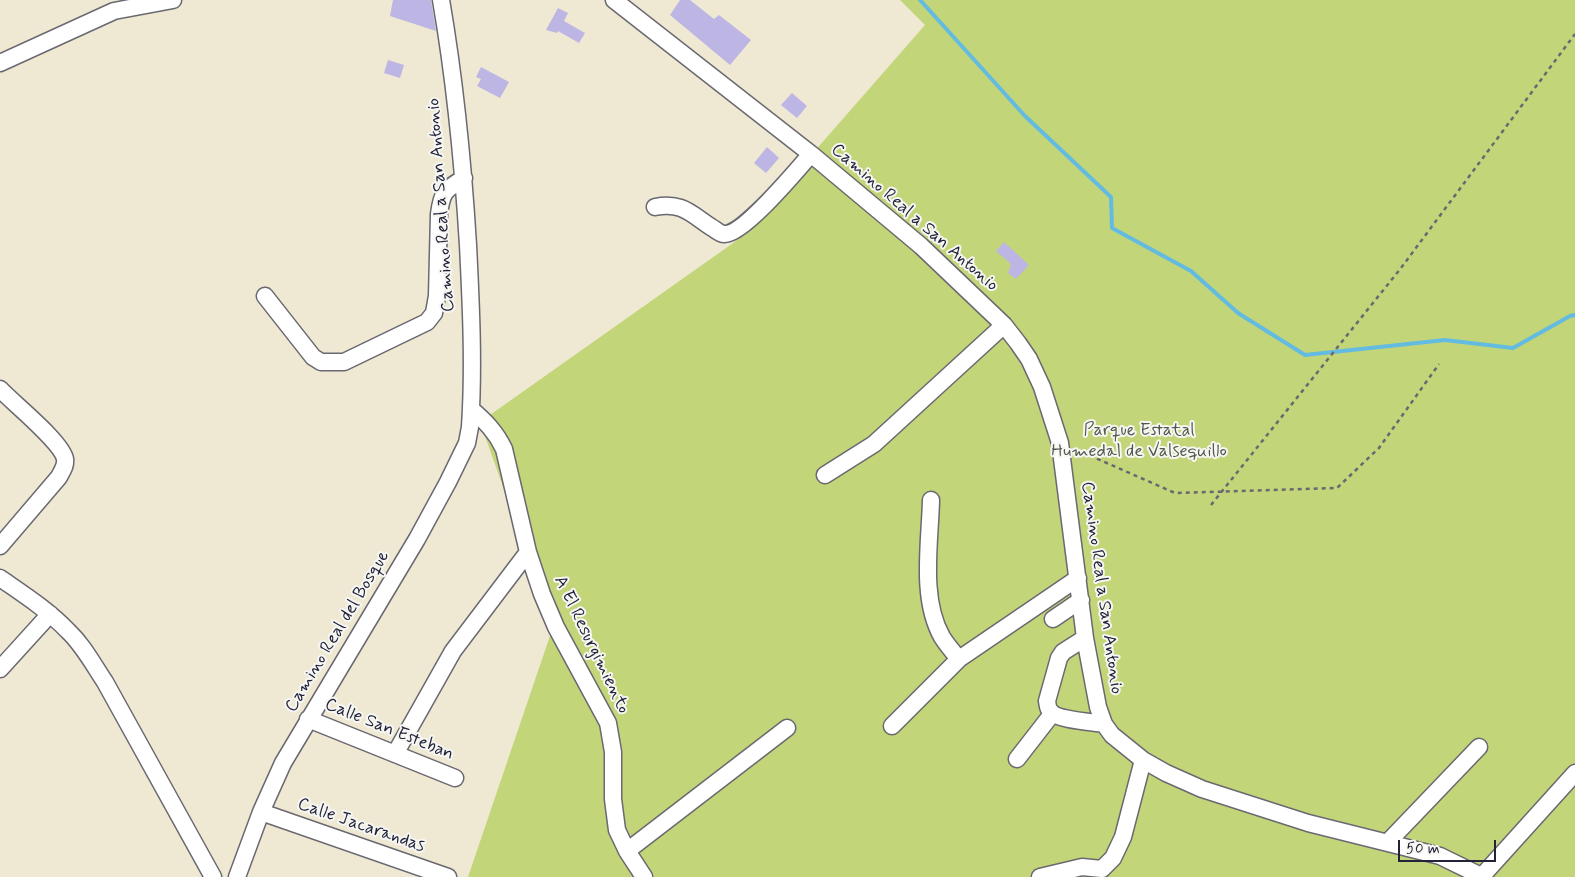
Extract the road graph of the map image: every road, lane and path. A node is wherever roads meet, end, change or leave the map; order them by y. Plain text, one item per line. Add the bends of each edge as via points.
1 (173, 0) edge
2 (441, 0) edge
3 (614, 0) edge
4 (112, 6) edge
5 (1575, 34) edge
6 (0, 64) edge
7 (812, 154) junction
8 (464, 178) junction
9 (656, 207) dead end
10 (265, 296) dead end
11 (1004, 325) junction
12 (1439, 364) dead end
13 (0, 391) edge
14 (471, 409) junction
15 (1060, 443) junction
16 (825, 474) dead end
17 (1222, 491) junction
18 (931, 500) dead end
19 (1211, 505) dead end
20 (0, 546) edge
21 (528, 552) junction
22 (0, 578) edge
23 (1078, 578) junction
24 (1080, 600) junction
25 (50, 614) junction
26 (1053, 619) dead end
27 (1085, 638) junction
28 (959, 659) junction
29 (0, 669) edge
30 (1052, 714) junction
31 (308, 719) junction
32 (1104, 724) junction
33 (892, 726) dead end
34 (787, 728) dead end
35 (1479, 748) dead end
36 (395, 754) junction
37 (1017, 759) dead end
38 (1143, 760) junction
39 (1575, 773) edge
40 (455, 778) dead end
41 (261, 812) junction
42 (1388, 842) junction
43 (627, 851) junction
44 (212, 877) edge
45 (237, 877) edge
46 (448, 877) edge
47 (644, 877) edge
48 (1040, 877) edge
49 (1483, 877) edge

1 - 4 street
2 - 8 street, Camino Real a San Antonio via 450,50
3 - 7 street, Camino Real a San Antonio
4 - 6 street
5 - 17 path via 1402,268
7 - 9 street via 746,223 730,234 721,234 682,207
7 - 11 street, Camino Real a San Antonio via 921,246
8 - 10 street via 446,190 441,202 438,296 434,313 427,322 344,362 321,362 313,357
8 - 14 street, Camino Real a San Antonio via 471,292
11 - 15 street, Camino Real a San Antonio via 1028,359 1042,387
11 - 16 street via 874,444
12 - 17 path via 1379,448 1337,488
13 - 20 street via 58,446 65,459 65,467
14 - 21 street, A El Resurgimiento via 485,421 504,449
14 - 31 street, Camino Real del Bosque via 466,443 448,482
15 - 17 path via 1174,493
15 - 23 street, Camino Real a San Antonio
17 - 19 path
18 - 28 street via 930,602 942,636
21 - 36 street via 453,651
21 - 43 street, A El Resurgimiento via 556,627 608,723 613,752 614,819
22 - 25 street
23 - 24 street, Camino Real a San Antonio
23 - 28 street
24 - 26 street
24 - 27 street, Camino Real a San Antonio
25 - 29 street
25 - 44 street via 69,631 88,656
27 - 30 street via 1059,658 1047,701
27 - 32 street, Camino Real a San Antonio
28 - 33 street
30 - 32 street
30 - 37 street
31 - 36 street, Calle San Esteban
31 - 41 street, Camino Real del Bosque
32 - 38 street, Camino Real a San Antonio
34 - 43 street
35 - 42 street
36 - 40 street, Calle San Esteban
38 - 42 street, Camino Real a San Antonio via 1231,800
38 - 48 street via 1123,837 1108,865 1102,869 1082,867
39 - 49 street
41 - 45 street, Camino Real del Bosque
41 - 46 street, Calle Jacarandas
42 - 49 street, Camino Real a San Antonio via 1440,856
43 - 47 street, A El Resurgimiento

